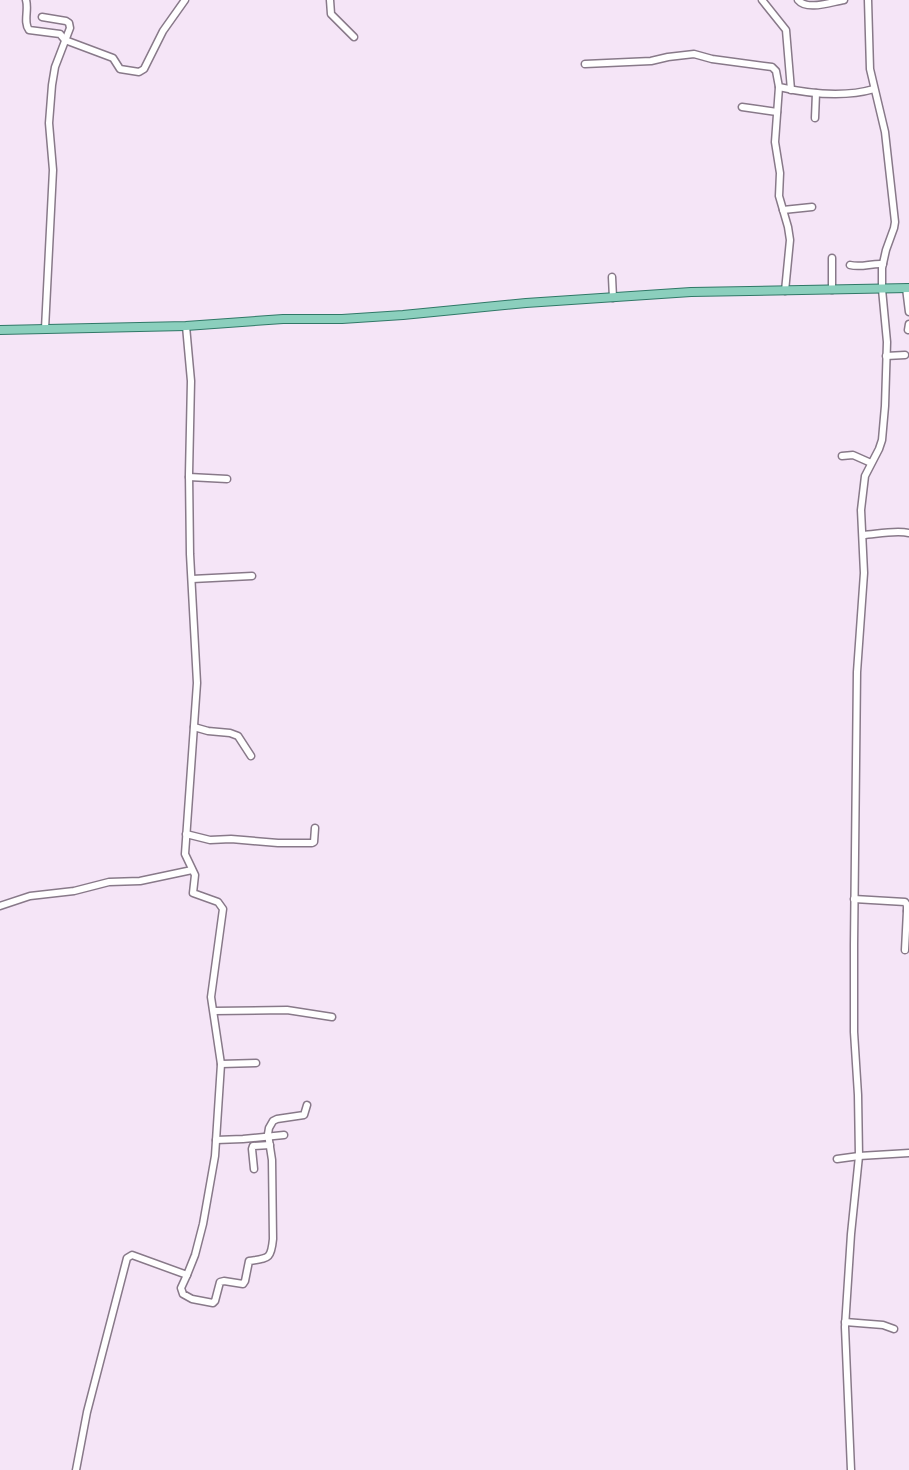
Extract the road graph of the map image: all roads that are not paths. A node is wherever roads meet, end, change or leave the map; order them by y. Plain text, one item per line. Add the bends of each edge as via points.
1 (26, 0) edge
2 (185, 0) edge
3 (330, 0) edge
4 (762, 0) edge
5 (798, 0) edge
6 (844, 0) edge
7 (868, 0) edge
8 (42, 17) dead end
9 (354, 37) dead end
10 (65, 40) junction
11 (585, 64) dead end
12 (779, 87) junction
13 (791, 90) junction
14 (871, 90) junction
15 (816, 93) junction
16 (742, 107) dead end
17 (777, 112) junction
18 (815, 118) dead end
19 (812, 207) dead end
20 (783, 210) junction
21 (832, 258) dead end
22 (879, 264) junction
23 (850, 265) dead end
24 (612, 277) dead end
25 (908, 288) edge
26 (832, 290) junction
27 (882, 290) junction
28 (785, 291) junction
29 (613, 298) junction
30 (909, 312) edge
31 (186, 326) junction
32 (45, 329) junction
33 (0, 330) edge
34 (905, 355) dead end
35 (886, 356) junction
36 (842, 456) dead end
37 (869, 462) junction
38 (189, 477) junction
39 (228, 479) dead end
40 (909, 534) edge
41 (863, 535) junction
42 (252, 576) dead end
43 (192, 579) junction
44 (194, 727) junction
45 (251, 756) dead end
46 (315, 828) dead end
47 (186, 834) junction
48 (192, 870) junction
49 (854, 899) junction
50 (0, 906) edge
51 (908, 911) edge
52 (905, 950) dead end
53 (214, 1011) junction
54 (332, 1018) dead end
55 (256, 1063) dead end
56 (221, 1064) junction
57 (307, 1105) dead end
58 (284, 1135) dead end
59 (268, 1137) junction
60 (216, 1140) junction
61 (270, 1145) junction
62 (909, 1153) edge
63 (855, 1156) junction
64 (837, 1159) dead end
65 (254, 1169) dead end
66 (187, 1275) junction
67 (845, 1322) junction
68 (894, 1329) dead end
69 (76, 1470) edge
70 (851, 1470) edge

1 - 10 street via 28,30 57,32
2 - 10 street via 141,72 122,69 113,58
3 - 9 street via 331,14
4 - 13 street via 786,30
5 - 6 street via 808,6
7 - 14 street
8 - 10 street via 69,23
10 - 32 street via 55,67 49,123 53,170
11 - 12 street via 651,62 697,54 772,68 776,71
12 - 13 street
12 - 17 street
13 - 15 street
14 - 15 street
14 - 22 street via 885,132 895,214 894,228
15 - 18 street
16 - 17 street
17 - 20 street via 776,147
19 - 20 street
20 - 28 street via 790,233
21 - 26 street
22 - 23 street
22 - 27 street
24 - 29 street
25 - 27 main road
25 - 30 street
26 - 27 main road
26 - 28 main road
27 - 35 street
28 - 29 main road via 691,292
29 - 31 main road via 526,302 342,319 283,319
31 - 32 main road
31 - 38 street via 191,381
32 - 33 main road
34 - 35 street
35 - 37 street via 882,440
36 - 37 street via 853,455
37 - 41 street via 862,492
38 - 39 street
38 - 43 street
40 - 41 street via 899,531
41 - 49 street via 864,573 857,672
42 - 43 street
43 - 44 street via 197,683
44 - 45 street via 238,736
44 - 47 street
46 - 47 street via 312,843 210,840
47 - 48 street via 185,854
48 - 50 street via 140,882 109,882 74,891 30,896
48 - 53 street via 195,875 193,893 223,907 211,995
49 - 51 street via 905,902
49 - 63 street via 854,1032 858,1095
51 - 52 street
53 - 54 street via 287,1010
53 - 56 street
55 - 56 street
56 - 60 street
57 - 59 street via 304,1115 273,1121
58 - 59 street
59 - 60 street
59 - 61 street
60 - 66 street via 203,1224
61 - 65 street via 253,1146
61 - 66 street via 273,1238 269,1257 248,1262 243,1284 220,1282 213,1303 192,1300 183,1294 181,1288
62 - 63 street
63 - 64 street
63 - 67 street
66 - 69 street via 132,1255 127,1258 87,1412
67 - 68 street
67 - 70 street

